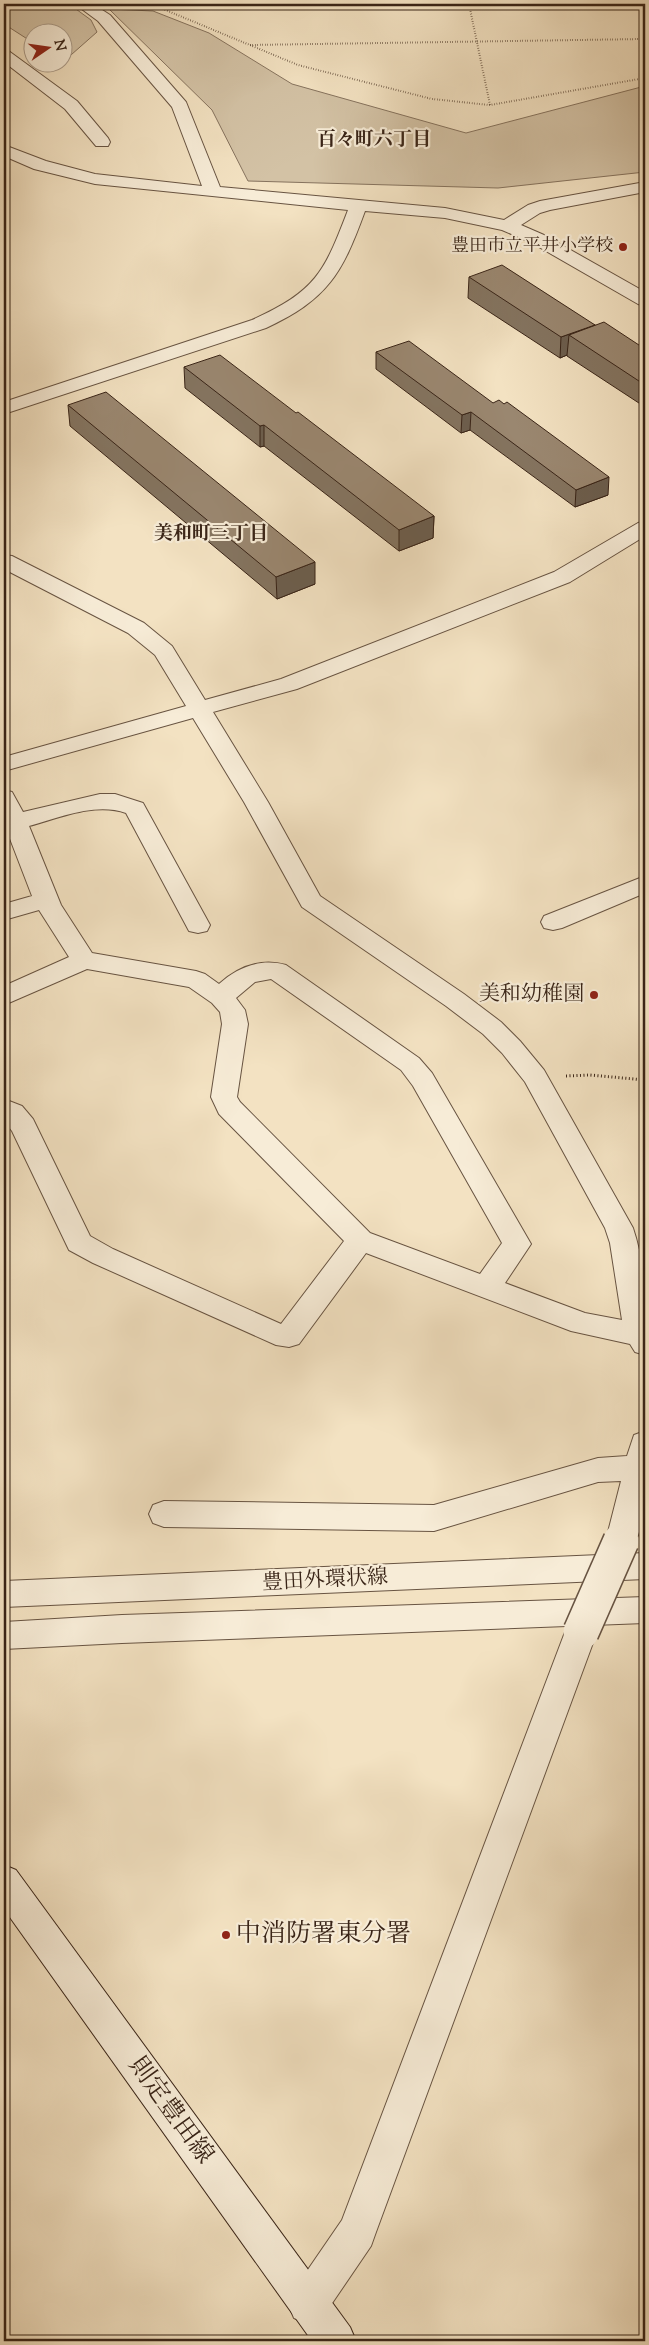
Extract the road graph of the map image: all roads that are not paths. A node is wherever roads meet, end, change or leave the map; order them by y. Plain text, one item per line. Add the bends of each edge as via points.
1 (83, 4) edge
2 (4, 55) edge
3 (102, 142) dead end
4 (4, 150) edge
5 (645, 187) edge
6 (213, 192) junction
7 (359, 204) junction
8 (507, 226) junction
9 (645, 300) edge
10 (4, 408) edge
11 (645, 527) edge
12 (4, 561) edge
13 (201, 710) junction
14 (4, 764) edge
15 (4, 797) edge
16 (10, 822) edge
17 (645, 884) edge
18 (46, 900) junction
19 (4, 912) edge
20 (553, 922) dead end
21 (198, 925) dead end
22 (84, 960) junction
23 (4, 996) edge
24 (221, 997) junction
25 (4, 1108) edge
26 (360, 1240) junction
27 (486, 1288) junction
28 (642, 1340) edge
29 (642, 1455) edge
30 (164, 1514) dead end
31 (645, 1566) edge
32 (4, 1594) edge
33 (645, 1610) edge
34 (4, 1636) edge
35 (4, 1881) edge
36 (308, 2304) junction
37 (336, 2341) edge

1 - 6 street via 104,18 180,106
2 - 3 street via 71,105
4 - 6 street via 95,179
5 - 8 street via 546,205
6 - 7 street
7 - 8 street via 445,213
7 - 10 street via 331,272 306,298 277,316
8 - 9 street via 538,238
11 - 13 street via 562,577 289,684
12 - 13 street via 136,628 164,651
13 - 14 street
13 - 28 street via 311,901 492,1028 535,1076 619,1228
15 - 16 street
16 - 18 street via 23,843
16 - 21 street via 100,801 115,801 135,808
17 - 20 street
18 - 19 street
18 - 22 street
22 - 23 street
22 - 24 street via 196,980
24 - 26 street via 232,1010 235,1024 224,1097 228,1107
24 - 27 street via 255,970 277,971 410,1064 423,1080 517,1244
25 - 26 street via 23,1126 79,1242 102,1256 276,1334 289,1336
26 - 27 street
27 - 28 street via 581,1323
29 - 30 street via 434,1518
29 - 36 street, bridge via 623,1536 581,1632 358,2232
31 - 32 street, 豊田外環状線
33 - 34 street, 豊田外環状線
35 - 36 street, 則定豊田線
36 - 37 street, 則定豊田線

